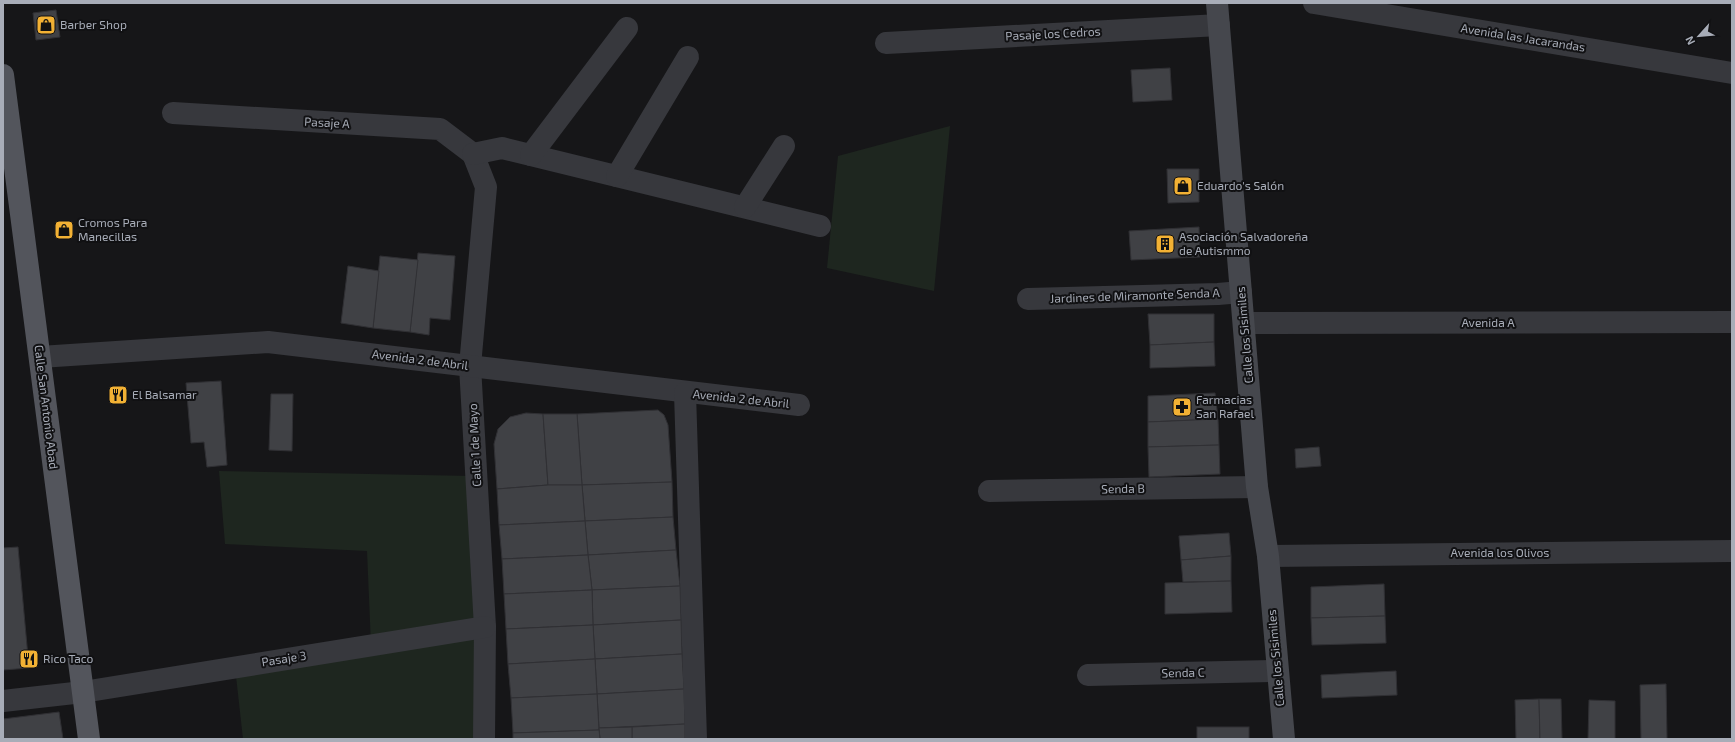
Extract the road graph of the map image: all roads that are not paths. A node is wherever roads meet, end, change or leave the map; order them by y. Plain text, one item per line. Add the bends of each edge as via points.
1 (1217, 3) edge
2 (1314, 3) edge
3 (1219, 25) junction
4 (626, 28) dead end
5 (886, 43) dead end
6 (688, 57) dead end
7 (1732, 73) edge
8 (3, 75) edge
9 (173, 113) dead end
10 (784, 146) dead end
11 (473, 154) junction
12 (531, 155) junction
13 (617, 176) junction
14 (745, 207) junction
15 (820, 226) dead end
16 (1241, 292) junction
17 (1028, 299) dead end
18 (1732, 322) edge
19 (1244, 324) junction
20 (40, 357) junction
21 (470, 366) junction
22 (685, 393) junction
23 (799, 405) dead end
24 (1258, 487) junction
25 (989, 490) dead end
26 (1732, 551) edge
27 (1268, 556) junction
28 (485, 627) junction
29 (1277, 671) junction
30 (1088, 675) dead end
31 (83, 692) junction
32 (3, 701) edge
33 (89, 739) edge
34 (484, 739) edge
35 (696, 739) edge
36 (1284, 739) edge

1 - 3 main road, Calle los Sisimiles
2 - 7 street, Avenida las Jacarandas
3 - 5 street, Pasaje los Cedros
3 - 16 main road, Calle los Sisimiles
4 - 12 street
6 - 13 street
8 - 20 main road, Calle San Antonio Abad
9 - 11 street, Pasaje A via 440,129
10 - 14 street
11 - 12 street via 502,148
11 - 21 street, Calle 1 de Mayo via 486,187
12 - 13 street
13 - 14 street
14 - 15 street
16 - 17 street, Jardines de Miramonte Senda A
16 - 19 main road, Calle los Sisimiles
18 - 19 street, Avenida A
19 - 24 main road, Calle los Sisimiles
20 - 21 street, Avenida 2 de Abril via 268,342
20 - 31 main road, Calle San Antonio Abad
21 - 22 street, Avenida 2 de Abril
21 - 28 street, Calle 1 de Mayo
22 - 23 street, Avenida 2 de Abril
22 - 35 street
24 - 25 street, Senda B
24 - 27 main road, Calle los Sisimiles
26 - 27 street, Avenida los Olivos
27 - 29 main road, Calle los Sisimiles
28 - 31 street, Pasaje 3
28 - 34 street, Calle 1 de Mayo
29 - 30 street, Senda C
29 - 36 main road, Calle los Sisimiles
31 - 32 street, Pasaje 3
31 - 33 main road, Calle San Antonio Abad

